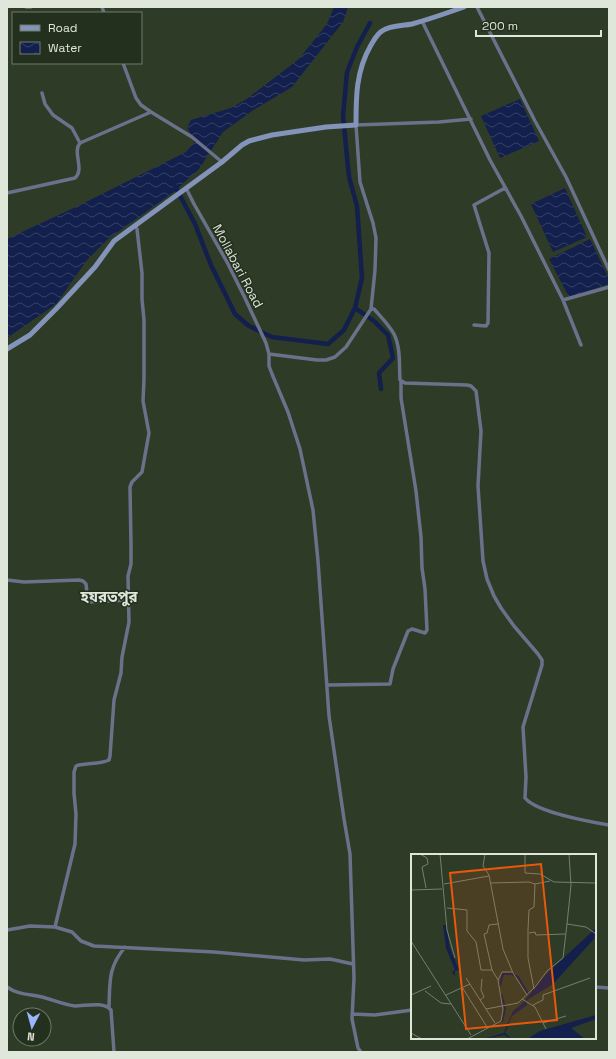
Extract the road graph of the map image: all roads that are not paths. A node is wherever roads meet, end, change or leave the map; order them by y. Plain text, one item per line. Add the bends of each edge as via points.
1 (26, 7) edge
2 (31, 7) edge
3 (464, 7) edge
4 (477, 7) edge
5 (422, 21) junction
6 (123, 64) edge
7 (42, 93) dead end
8 (151, 112) junction
9 (471, 119) junction
10 (354, 125) junction
11 (80, 143) junction
12 (222, 162) junction
13 (505, 188) junction
14 (184, 190) junction
15 (7, 194) edge
16 (135, 225) junction
17 (609, 270) edge
18 (609, 287) edge
19 (563, 300) junction
20 (371, 310) junction
21 (474, 325) dead end
22 (581, 345) dead end
23 (7, 349) edge
24 (269, 354) junction
25 (401, 382) junction
26 (7, 580) edge
27 (129, 600) junction
28 (328, 684) junction
29 (609, 825) edge
30 (55, 927) junction
31 (7, 930) edge
32 (125, 947) junction
33 (353, 964) junction
34 (7, 987) edge
35 (596, 987) edge
36 (609, 988) edge
37 (109, 1007) junction
38 (411, 1010) edge
39 (352, 1014) junction
40 (114, 1052) edge
41 (361, 1052) edge

1 - 2 street
3 - 5 street
4 - 17 street via 563,172
5 - 9 street
5 - 10 street via 389,27 378,33 359,72
6 - 8 street via 136,98
7 - 11 street via 44,104 72,128
8 - 11 street
8 - 12 street via 192,137
9 - 10 street
9 - 13 street
10 - 12 street via 272,135 249,141
10 - 20 street via 360,182 376,238
11 - 15 street via 77,148 78,174 75,178
12 - 14 street
13 - 19 street
13 - 21 street via 474,205 489,253 488,323 486,326
14 - 16 street
14 - 24 street, Mollabari Road via 227,262
16 - 23 street via 114,241 95,267 30,335
16 - 27 street via 142,273 143,401 149,433 142,472 130,487
18 - 19 street
19 - 22 street
20 - 24 street via 346,347 335,357 317,360
20 - 25 street via 374,309 378,313 394,334 398,344
24 - 28 street, Mollabari Road via 272,374 300,449 313,510
25 - 28 street via 401,398 416,490 427,630 425,633 408,631 390,684
25 - 29 street via 467,385 476,391 480,431 478,474 483,561 487,579 494,596 514,626 542,660 522,727 525,798 528,802 553,812
26 - 27 street via 79,580 86,584 88,602
27 - 30 street via 129,622 114,700 110,756 105,762 76,766 74,772 75,844
28 - 33 street, Mollabari Road via 332,735 350,854
30 - 31 street via 30,926
30 - 32 street via 72,932 81,941 94,946
32 - 33 street via 304,960 330,959
32 - 37 street via 116,958 112,969
33 - 39 street, Mollabari Road
34 - 37 street via 18,993 74,1006
35 - 36 street
37 - 40 street
38 - 39 street via 375,1015
39 - 41 street, Mollabari Road via 356,1040

